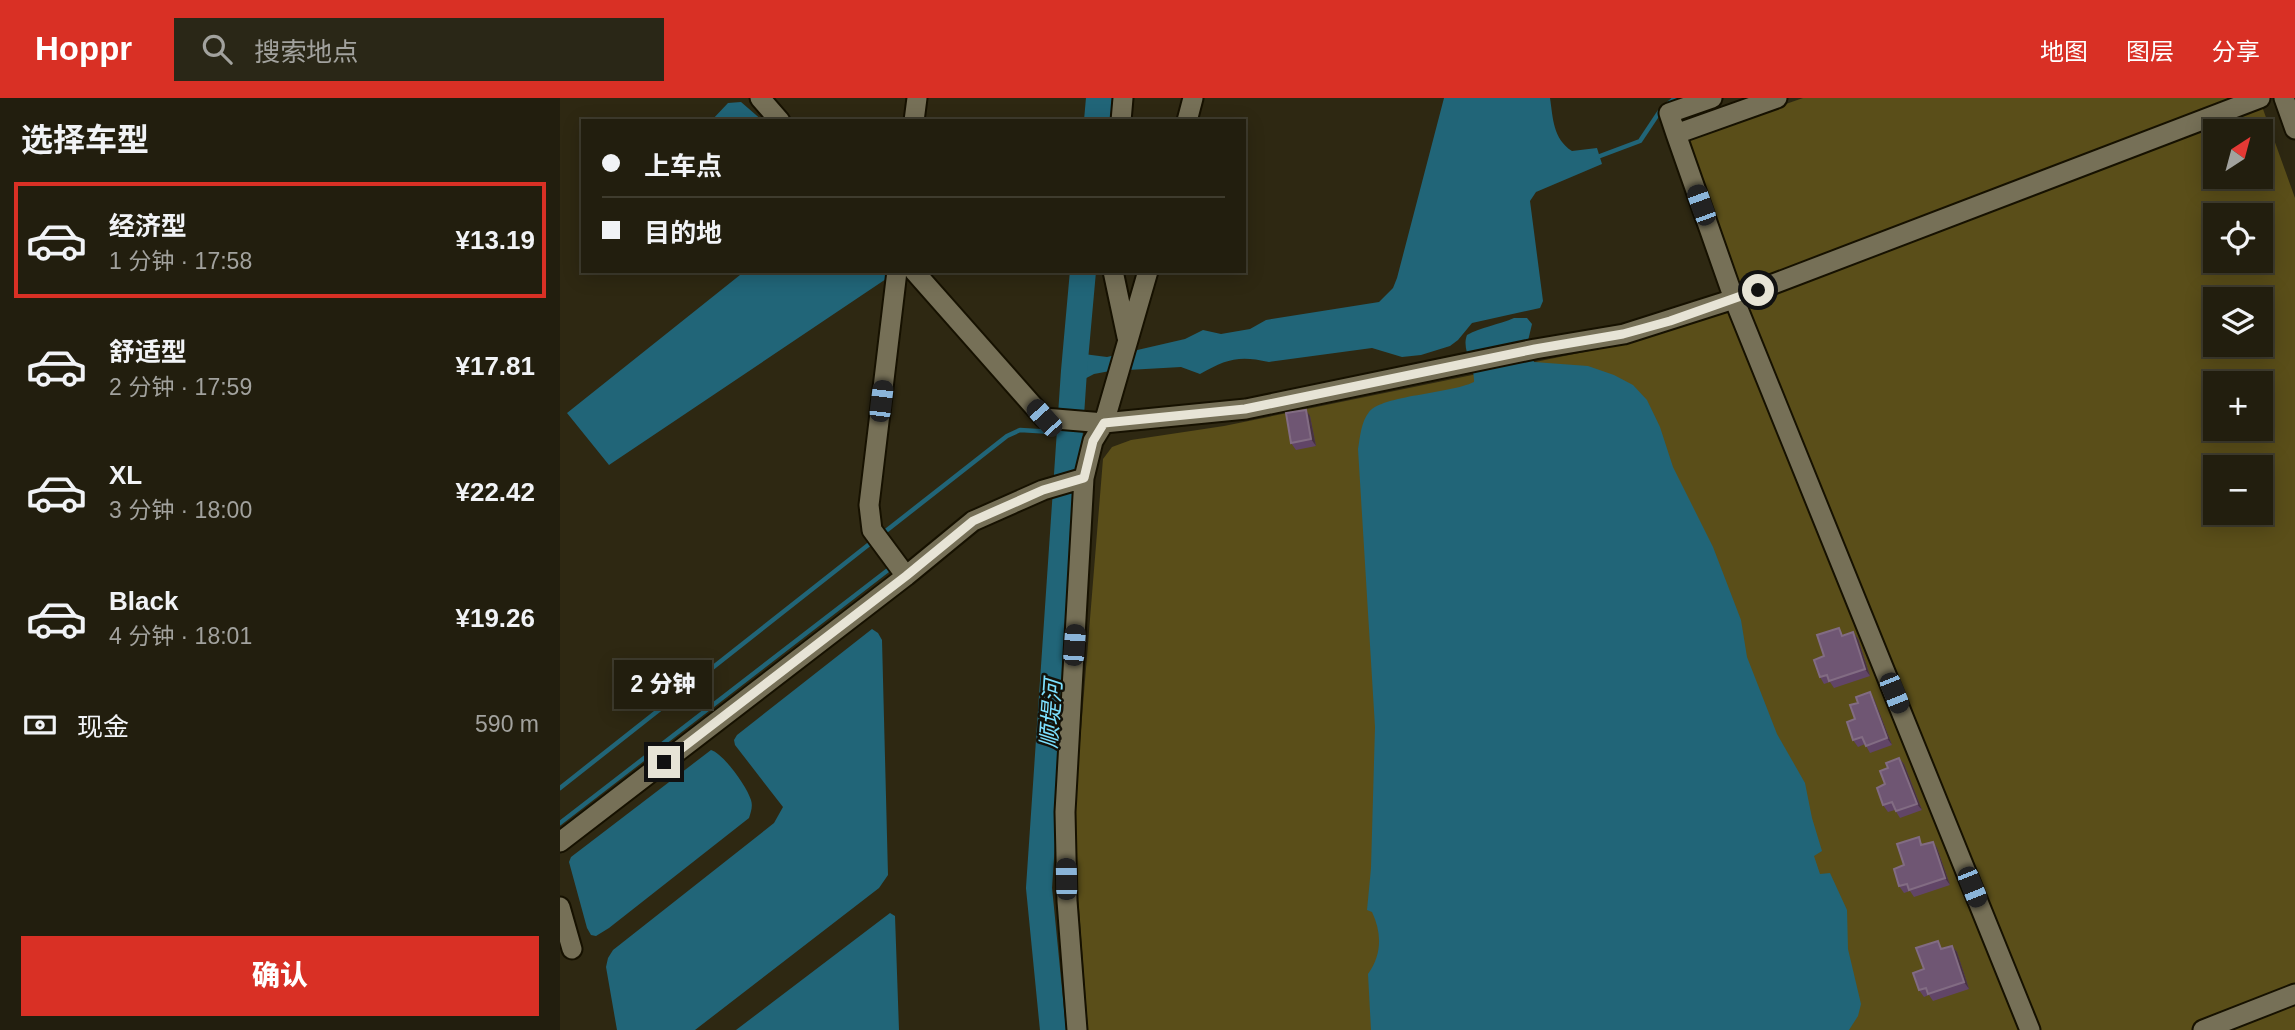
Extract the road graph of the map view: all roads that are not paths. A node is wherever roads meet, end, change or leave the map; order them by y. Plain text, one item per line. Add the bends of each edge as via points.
1 (760, 98) edge
2 (917, 98) edge
3 (1123, 98) edge
4 (1193, 98) edge
5 (1712, 98) edge
6 (2260, 98) edge
7 (2284, 98) edge
8 (1765, 100) edge
9 (778, 119) edge
10 (914, 119) edge
11 (1121, 119) edge
12 (1188, 119) edge
13 (2295, 130) edge
14 (1676, 134) junction
15 (897, 273) edge
16 (916, 273) edge
17 (1114, 273) edge
18 (1147, 273) edge
19 (1734, 299) junction
20 (1128, 342) junction
21 (1097, 423) junction
22 (1084, 478) junction
23 (906, 576) junction
24 (560, 842) edge
25 (560, 907) edge
26 (572, 949) dead end
27 (2295, 994) edge
28 (1077, 1030) edge
29 (2030, 1030) edge
30 (2203, 1030) edge

1 - 9 street
2 - 10 street
3 - 11 street
4 - 12 street
5 - 14 street via 1670,114
6 - 19 street
7 - 13 street
8 - 14 street
14 - 19 street
15 - 23 street via 869,505 876,536
16 - 21 street via 1044,418
17 - 20 street
18 - 20 street
19 - 21 street via 1623,334 1245,409
19 - 29 street
20 - 21 street
21 - 22 street
22 - 23 street via 1043,490 973,521
22 - 28 street via 1065,812
23 - 24 street
25 - 26 street
27 - 30 street

